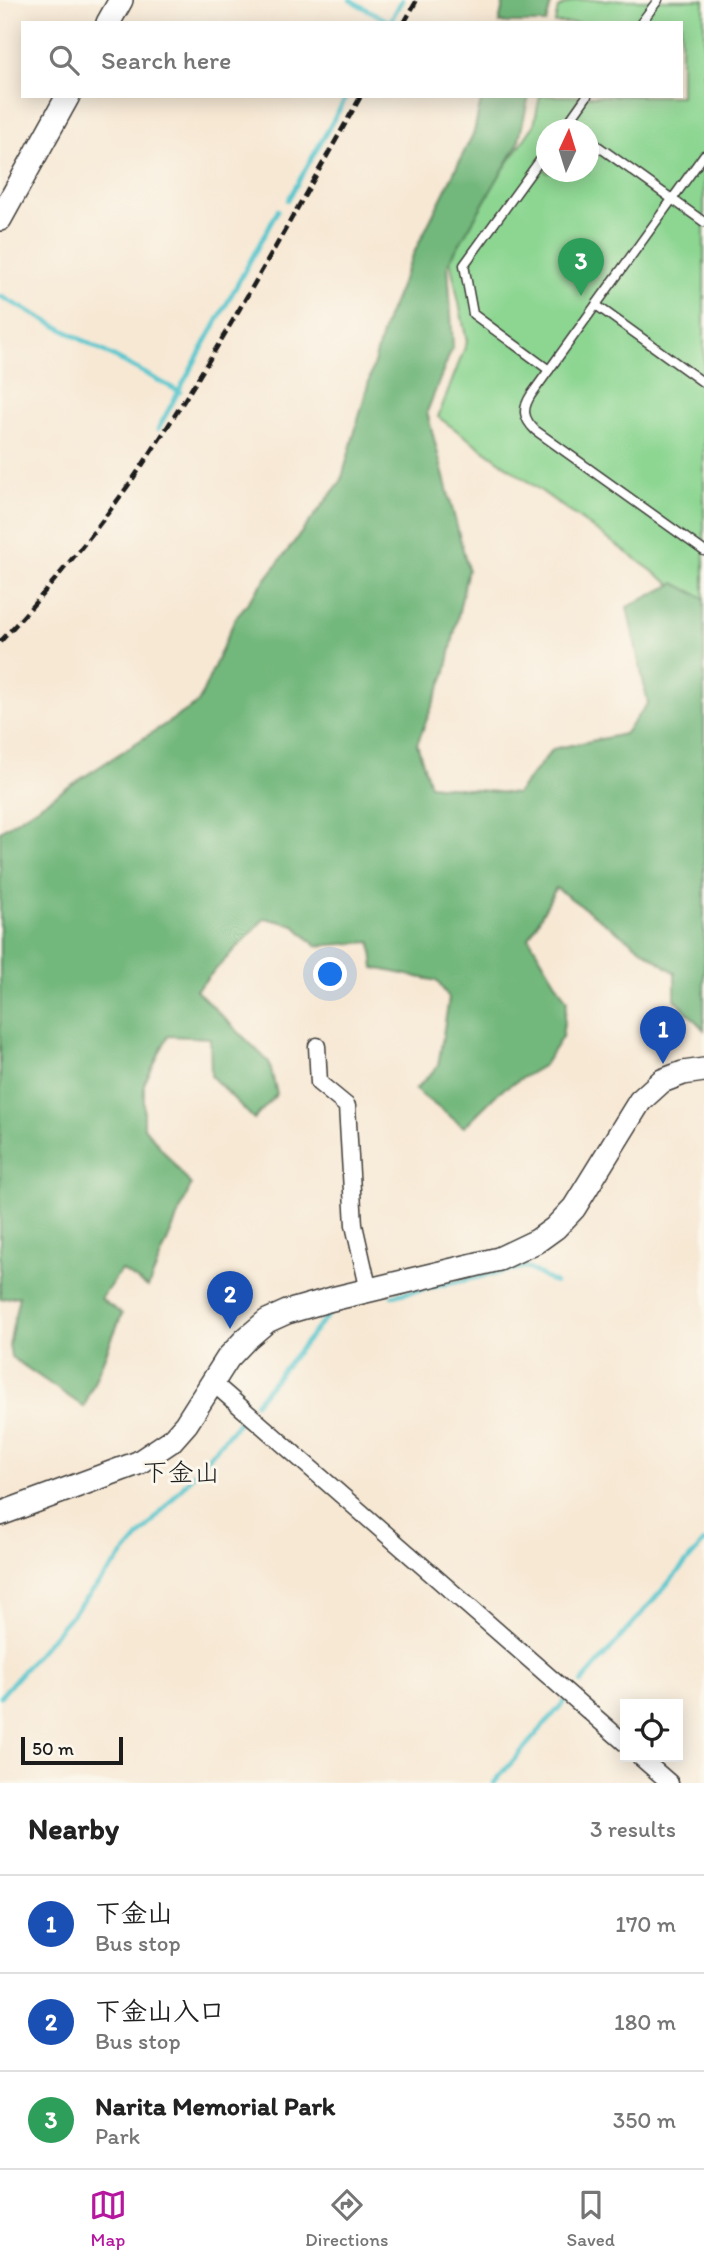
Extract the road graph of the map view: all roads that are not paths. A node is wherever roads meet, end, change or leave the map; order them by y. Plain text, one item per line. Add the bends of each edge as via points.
1 (121, 0) edge
2 (658, 0) edge
3 (109, 21) edge
4 (642, 21) edge
5 (67, 98) edge
6 (586, 98) edge
7 (570, 119) edge
8 (599, 146) edge
9 (704, 155) edge
10 (536, 167) edge
11 (672, 200) junction
12 (0, 219) edge
13 (704, 222) edge
14 (596, 305) junction
15 (549, 370) junction
16 (704, 383) edge
17 (704, 551) edge
18 (317, 1046) dead end
19 (704, 1070) edge
20 (369, 1291) junction
21 (211, 1384) junction
22 (0, 1514) edge
23 (620, 1739) edge
24 (646, 1762) edge
25 (670, 1783) edge

1 - 3 street
2 - 4 lane
5 - 12 street
6 - 7 lane
8 - 11 lane
9 - 11 lane
10 - 15 lane via 464,265 473,314
11 - 13 lane
11 - 14 lane
14 - 15 lane
14 - 16 lane
15 - 17 lane via 526,403 526,422
18 - 20 street via 319,1083 348,1106 354,1225
19 - 20 street via 662,1081 640,1101 574,1208 537,1241 499,1259
20 - 21 street via 267,1321 228,1359
21 - 22 street via 187,1424 138,1463
21 - 23 street
24 - 25 street

